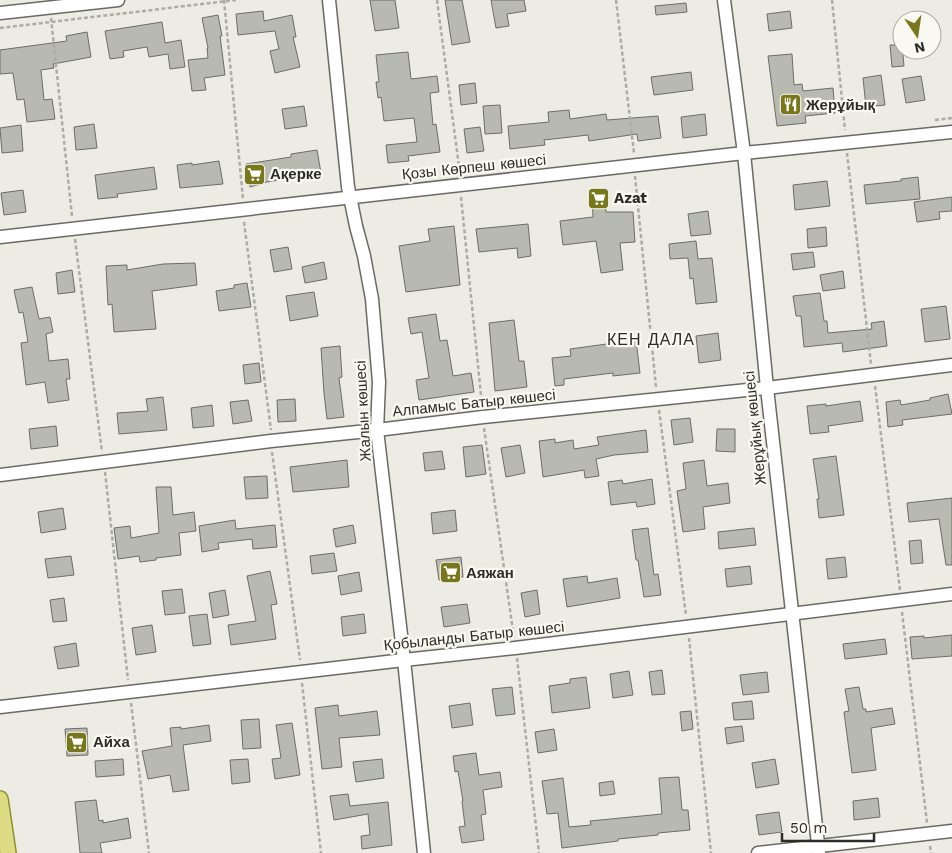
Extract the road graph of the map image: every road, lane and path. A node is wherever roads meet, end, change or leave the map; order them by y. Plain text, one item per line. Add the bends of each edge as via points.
1 (118, 0) edge
2 (236, 0) edge
3 (329, 0) edge
4 (438, 0) edge
5 (616, 0) edge
6 (724, 0) edge
7 (832, 0) edge
8 (224, 1) edge
9 (50, 8) junction
10 (0, 13) edge
11 (52, 21) junction
12 (0, 28) edge
13 (952, 132) edge
14 (846, 143) junction
15 (744, 153) junction
16 (634, 166) junction
17 (460, 185) junction
18 (350, 198) junction
19 (242, 210) junction
20 (74, 229) junction
21 (0, 237) edge
22 (952, 365) edge
23 (874, 375) junction
24 (767, 388) junction
25 (658, 399) junction
26 (483, 417) junction
27 (377, 430) junction
28 (271, 441) junction
29 (104, 462) junction
30 (0, 475) edge
31 (952, 594) edge
32 (901, 600) junction
33 (792, 613) junction
34 (688, 627) junction
35 (515, 648) junction
36 (404, 660) junction
37 (301, 672) junction
38 (129, 693) junction
39 (0, 708) edge
40 (0, 799) edge
41 (952, 831) edge
42 (928, 834) junction
43 (818, 850) edge
44 (8, 853) edge
45 (149, 853) edge
46 (321, 853) edge
47 (424, 853) edge
48 (538, 853) edge
49 (711, 853) edge
50 (758, 853) edge
51 (931, 853) edge

1 - 9 street
2 - 8 path
3 - 18 street, Жалын көшесі
4 - 17 path
5 - 16 path
6 - 15 street, Жерұйық көшесі
7 - 14 path
8 - 11 path
8 - 19 path
9 - 10 street
9 - 11 path
11 - 12 path
11 - 20 path
13 - 14 street, Қозы Көрпеш көшесі
14 - 15 street, Қозы Көрпеш көшесі
14 - 23 path
15 - 16 street, Қозы Көрпеш көшесі
15 - 24 street, Жерұйық көшесі
16 - 17 street, Қозы Көрпеш көшесі
16 - 25 path
17 - 18 street, Қозы Көрпеш көшесі
17 - 26 path
18 - 19 street, Қозы Көрпеш көшесі
18 - 27 street, Жалын көшесі via 373,308 379,382
19 - 20 street, Қозы Көрпеш көшесі
19 - 28 path
20 - 21 street, Қозы Көрпеш көшесі
20 - 29 path
22 - 23 street, Алпамыс Батыр көшесі
23 - 24 street, Алпамыс Батыр көшесі
23 - 32 path
24 - 25 street, Алпамыс Батыр көшесі
24 - 33 street, Жерұйық көшесі
25 - 26 street, Алпамыс Батыр көшесі
25 - 34 path
26 - 27 street, Алпамыс Батыр көшесі
26 - 35 path
27 - 28 street, Алпамыс Батыр көшесі
27 - 36 street, Жалын көшесі
28 - 29 street, Алпамыс Батыр көшесі
28 - 37 path
29 - 30 street, Алпамыс Батыр көшесі
29 - 38 path
31 - 32 street, Қобыланды Батыр көшесі
32 - 33 street, Қобыланды Батыр көшесі
32 - 42 path
33 - 34 street, Қобыланды Батыр көшесі
33 - 43 street, Жерұйық көшесі
34 - 35 street, Қобыланды Батыр көшесі
34 - 49 path
35 - 36 street, Қобыланды Батыр көшесі
35 - 48 path
36 - 37 street, Қобыланды Батыр көшесі
36 - 47 street, Жалын көшесі
37 - 38 street, Қобыланды Батыр көшесі
37 - 46 path
38 - 39 street, Қобыланды Батыр көшесі
38 - 45 path
40 - 44 main road
41 - 42 street
42 - 43 street
42 - 51 path
43 - 50 street

